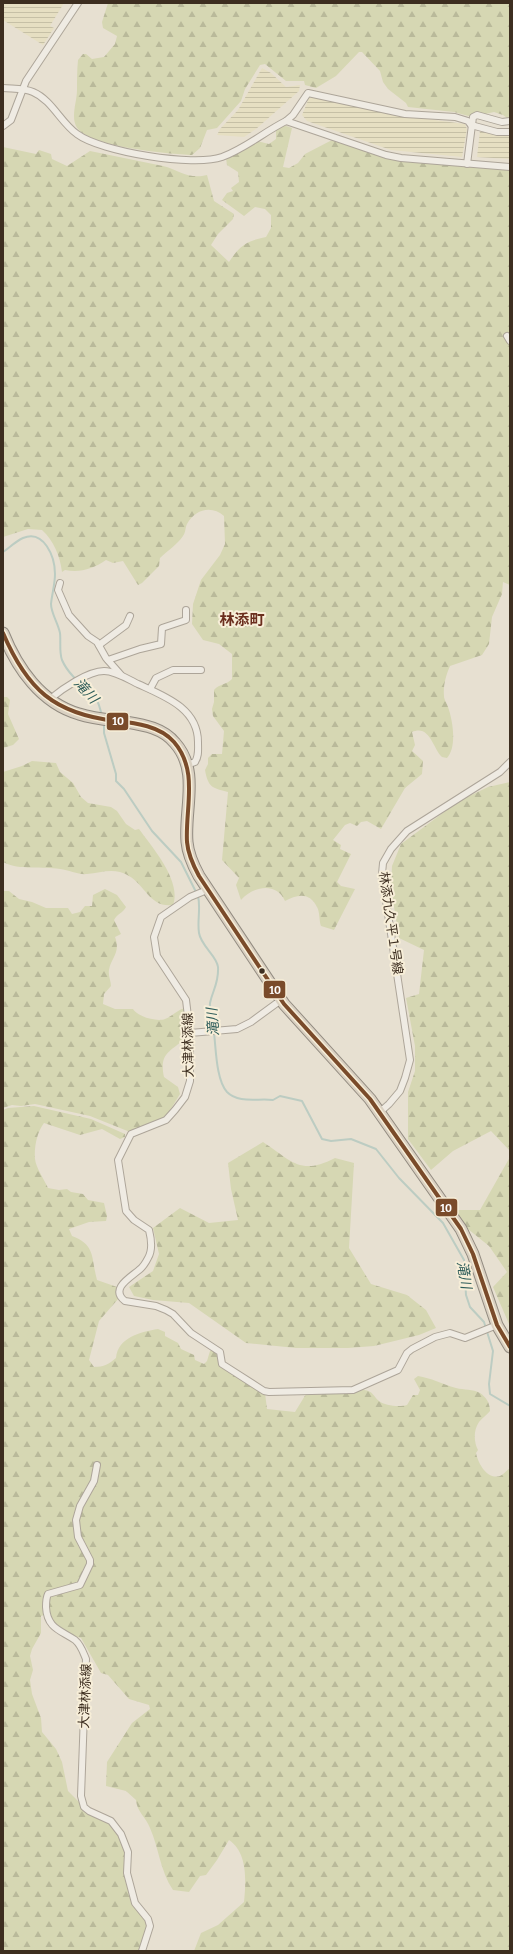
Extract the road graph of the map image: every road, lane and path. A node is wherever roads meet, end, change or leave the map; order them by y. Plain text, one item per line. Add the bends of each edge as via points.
1 (78, 3) edge
2 (3, 88) edge
3 (23, 90) junction
4 (510, 121) edge
5 (286, 122) junction
6 (471, 125) junction
7 (3, 126) edge
8 (510, 132) edge
9 (467, 164) junction
10 (510, 167) edge
11 (60, 583) dead end
12 (186, 610) dead end
13 (130, 616) dead end
14 (3, 633) edge
15 (99, 645) junction
16 (108, 660) junction
17 (201, 670) dead end
18 (122, 676) junction
19 (150, 690) junction
20 (50, 699) junction
21 (510, 762) edge
22 (188, 765) junction
23 (203, 892) junction
24 (281, 1000) junction
25 (190, 1032) junction
26 (380, 1112) junction
27 (497, 1325) junction
28 (510, 1347) edge
29 (97, 1465) dead end
30 (142, 1951) edge

1 - 3 street via 26,81
2 - 3 street
3 - 5 street via 43,98 69,127 83,138 110,147 179,161 206,161 221,157 245,147
3 - 7 street via 11,120
4 - 6 street via 502,122 477,115 473,117
5 - 6 street via 308,93 405,114 455,117 468,121
5 - 9 street via 374,152 401,158
6 - 8 street via 497,132
6 - 9 street
9 - 10 street
11 - 15 street via 58,590 69,615
12 - 16 street via 186,620 162,628 161,644 140,648
13 - 15 street via 126,625
14 - 20 highway via 21,669 34,686
15 - 16 street
16 - 18 street
17 - 19 street via 173,670 156,678
18 - 19 street
18 - 20 street via 103,671 95,672
19 - 22 street via 183,708 196,727 198,755 195,762
20 - 22 highway via 70,711 91,717 140,724 162,732 176,743
21 - 26 street, 林添九久平１号線 via 500,772 408,831 397,841 383,863 384,891 410,1060 400,1091
22 - 23 highway via 190,782 187,843
23 - 24 highway
23 - 25 street, 大津林添線 via 190,897 161,917 154,937 157,956 186,1000
24 - 25 street via 242,1027
24 - 26 highway
25 - 27 street, 大津林添線 via 190,1081 185,1097 166,1120 131,1134 118,1160 124,1207 130,1216 149,1230 149,1256 139,1270 122,1284 120,1293 125,1301 156,1306 174,1314 191,1333 220,1352 222,1364 264,1391 353,1390 398,1370 412,1348 435,1337 450,1333 465,1338
26 - 27 highway via 461,1228 473,1254
27 - 28 highway
29 - 30 street, 大津林添線 via 94,1481 80,1506 76,1520 78,1537 90,1564 80,1585 48,1594 46,1614 51,1623 64,1635 75,1640 86,1659 81,1796 84,1807 111,1821 121,1834 128,1852 127,1873 135,1903 148,1919 150,1926

